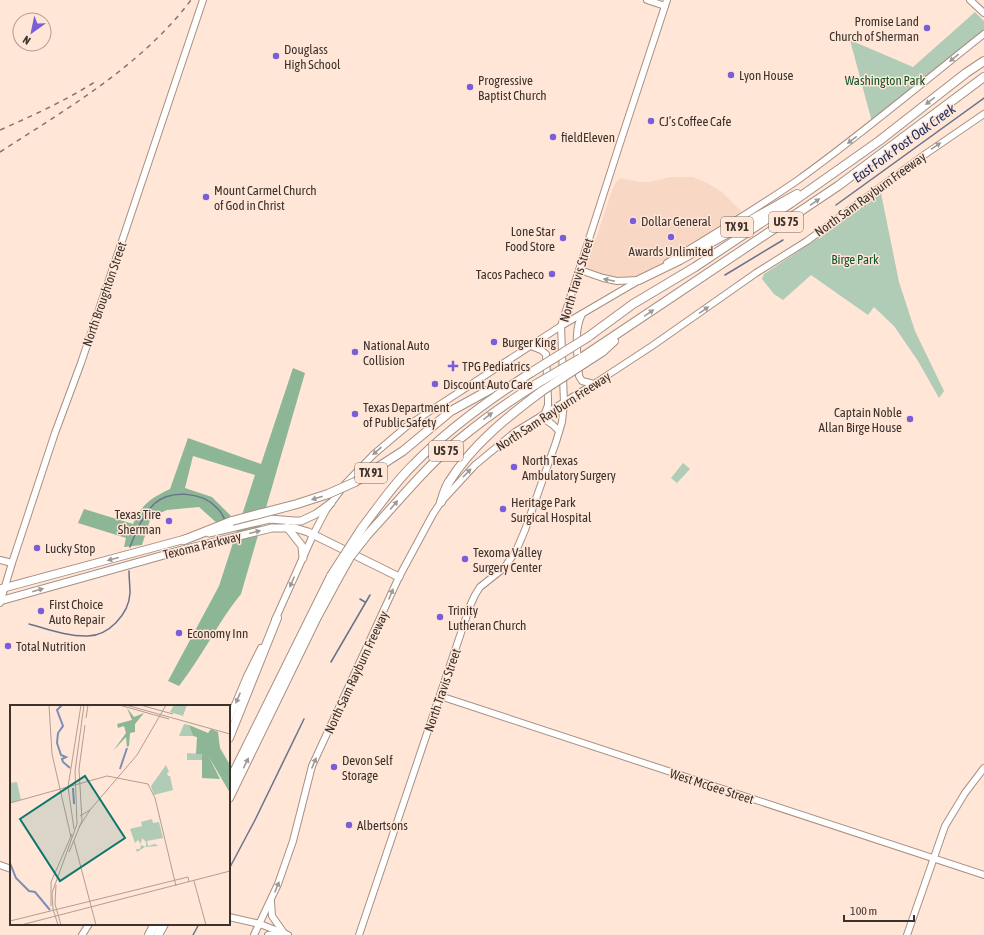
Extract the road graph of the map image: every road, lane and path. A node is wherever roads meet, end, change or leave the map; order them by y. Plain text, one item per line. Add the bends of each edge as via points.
1 (203, 0) edge
2 (647, 0) edge
3 (970, 0) edge
4 (666, 3) edge
5 (984, 13) edge
6 (984, 34) edge
7 (984, 61) edge
8 (984, 77) edge
9 (984, 85) edge
10 (965, 91) junction
11 (984, 114) edge
12 (835, 173) junction
13 (580, 270) junction
14 (640, 280) junction
15 (582, 314) junction
16 (561, 326) junction
17 (531, 346) junction
18 (583, 360) junction
19 (594, 384) junction
20 (511, 385) junction
21 (564, 403) junction
22 (543, 415) junction
23 (559, 431) junction
24 (441, 502) junction
25 (331, 503) junction
26 (287, 527) junction
27 (313, 535) junction
28 (184, 540) junction
29 (151, 549) junction
30 (303, 558) junction
31 (149, 559) junction
32 (0, 560) edge
33 (12, 563) junction
34 (399, 577) junction
35 (334, 578) junction
36 (2, 589) edge
37 (0, 601) edge
38 (277, 618) junction
39 (440, 696) junction
40 (230, 717) edge
41 (230, 736) edge
42 (984, 768) edge
43 (230, 780) edge
44 (230, 796) edge
45 (933, 858) junction
46 (0, 865) edge
47 (10, 869) edge
48 (984, 875) edge
49 (271, 901) junction
50 (230, 917) edge
51 (260, 924) junction
52 (88, 925) edge
53 (153, 925) edge
54 (163, 925) edge
55 (286, 934) edge
56 (82, 935) edge
57 (148, 935) edge
58 (158, 935) edge
59 (254, 935) edge
60 (268, 935) edge
61 (359, 935) edge
62 (907, 935) edge

1 - 33 main road, North Broughton Street
2 - 4 main road
3 - 5 main road
4 - 13 main road, North Travis Street
6 -> 14 main road via 850,142 740,218
7 -> 12 highway, North Sam Rayburn Freeway / US 75
8 - 10 highway, North Sam Rayburn Freeway / US 75
9 - 10 highway
18 -> 10 highway, North Sam Rayburn Freeway / US 75 via 838,186
19 -> 11 main road, North Sam Rayburn Freeway via 807,241 926,153
12 - 14 highway, TX 91
12 - 20 highway, North Sam Rayburn Freeway / US 75, bridge via 695,267 633,304 588,337
14 -> 13 main road via 617,281
13 - 16 main road, North Travis Street
14 - 15 main road
15 - 16 main road
15 - 19 main road via 577,331 579,376 582,381
16 - 17 main road
16 - 21 main road, North Travis Street
17 - 22 main road via 546,354 548,406
17 -> 25 main road via 407,426 363,465
18 - 24 highway, bridge via 505,419 469,455 448,483
35 -> 18 highway, North Sam Rayburn Freeway / US 75, bridge via 368,534 410,487 460,438 538,383
19 - 21 main road, North Sam Rayburn Freeway
20 -> 28 highway, TX 91, bridge via 491,389 451,412 403,451 355,482 328,494 232,521
20 - 35 highway, North Sam Rayburn Freeway / US 75, bridge via 413,464 388,492 362,528
21 - 22 main road, North Sam Rayburn Freeway
21 - 23 main road, North Travis Street
22 - 23 main road
24 -> 22 main road, North Sam Rayburn Freeway via 488,453
23 - 39 main road, North Travis Street via 516,551 504,568 480,587 475,595
24 - 34 main road, North Sam Rayburn Freeway
25 - 27 main road
25 - 28 main road, Texoma Parkway / TX 91 via 308,518 294,521 270,519
26 - 27 main road, Texoma Parkway
26 - 30 main road via 302,546
31 -> 26 main road, Texoma Parkway via 272,528
27 - 30 main road
27 - 34 main road, Texoma Parkway
28 - 29 main road, Texoma Parkway / TX 91
29 - 31 main road
29 -> 36 main road, Texoma Parkway / TX 91
30 -> 38 main road
37 -> 31 main road, Texoma Parkway
32 - 33 main road
33 - 36 main road, North Broughton Street
49 -> 34 main road, North Sam Rayburn Freeway via 293,841 312,766
35 - 43 highway, North Sam Rayburn Freeway / US 75
44 -> 35 highway, North Sam Rayburn Freeway / US 75
36 - 37 main road, North Broughton Street
38 -> 40 main road via 247,676
38 - 41 highway
39 - 45 main road, West McGee Street
39 - 61 main road, North Travis Street
42 - 45 main road via 945,826
45 - 48 main road, West McGee Street
45 - 62 main road
46 - 47 main road
49 - 51 main road, North Sam Rayburn Freeway
49 - 55 main road via 272,916
50 - 51 main road
51 - 55 main road
51 - 59 main road, North Sam Rayburn Freeway
52 - 56 main road
53 - 57 highway
54 - 58 highway
55 - 60 main road

